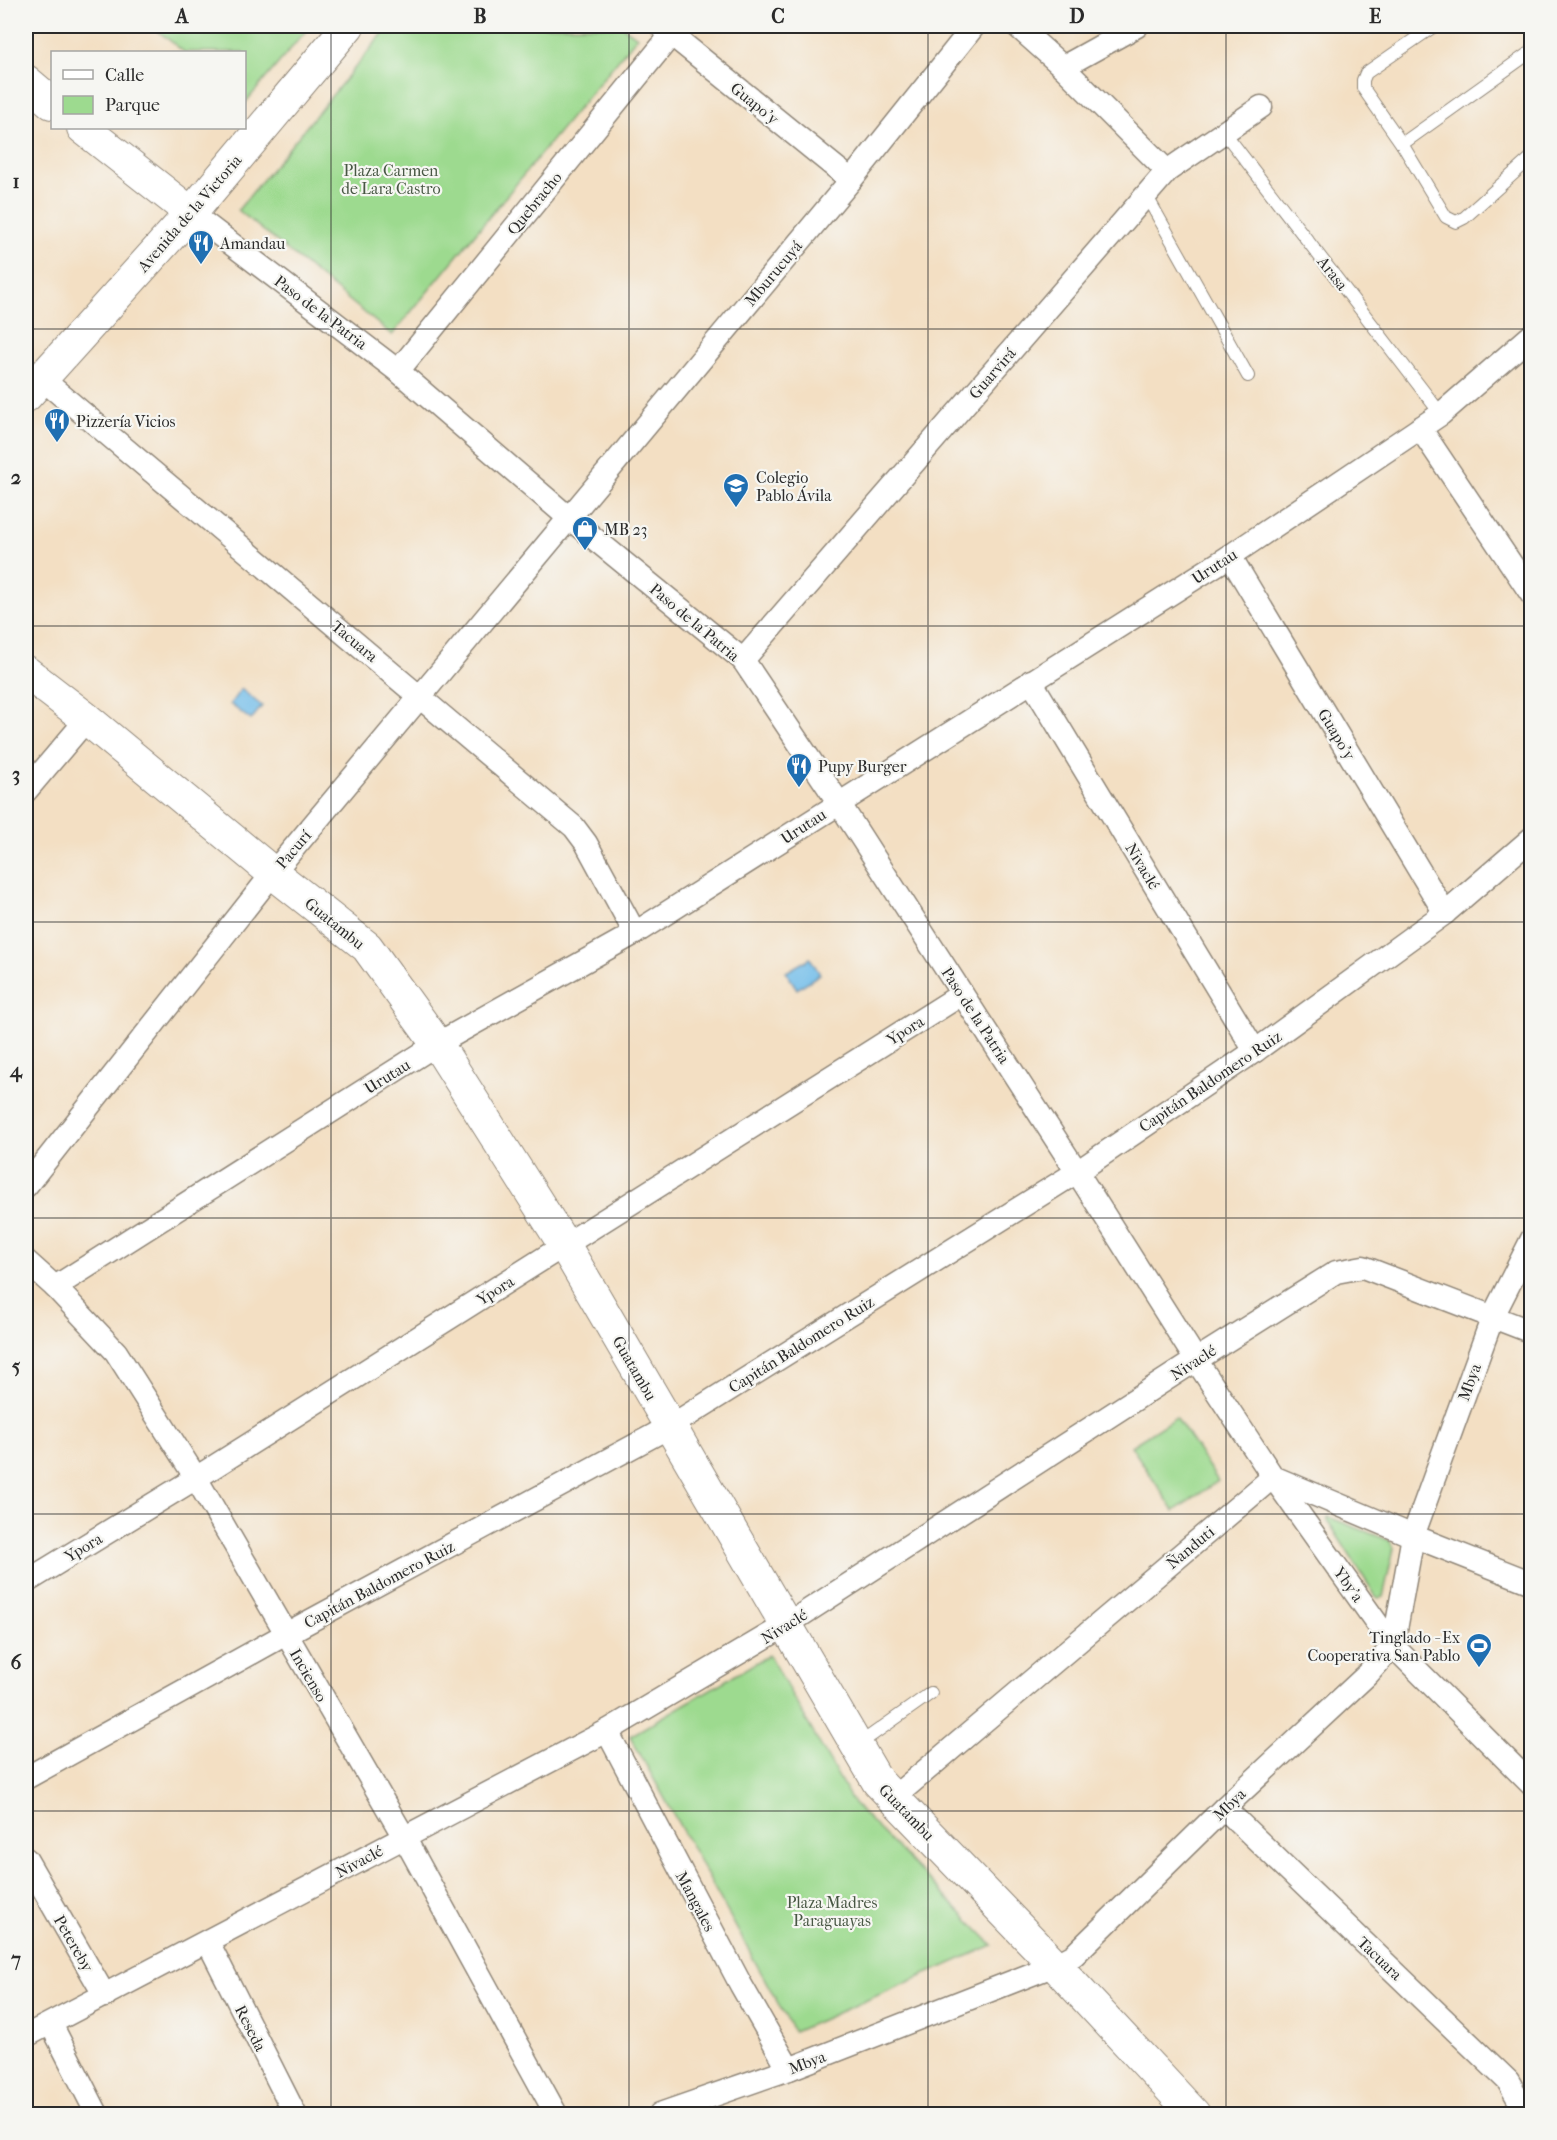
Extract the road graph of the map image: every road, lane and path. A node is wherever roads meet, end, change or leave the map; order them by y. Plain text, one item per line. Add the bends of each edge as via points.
1 (348, 26) edge
2 (974, 26) edge
3 (1017, 26) edge
4 (1137, 26) edge
5 (1434, 26) edge
6 (666, 30) edge
7 (1532, 51) edge
8 (1063, 67) junction
9 (26, 81) edge
10 (51, 102) edge
11 (1261, 107) dead end
12 (84, 129) edge
13 (1224, 132) junction
14 (1402, 144) junction
15 (1532, 157) edge
16 (1167, 171) junction
17 (851, 180) junction
18 (1146, 195) junction
19 (191, 213) junction
20 (1532, 335) edge
21 (398, 371) junction
22 (1248, 376) dead end
23 (33, 387) edge
24 (1441, 414) junction
25 (1420, 429) junction
26 (569, 518) junction
27 (1230, 556) junction
28 (1532, 595) edge
29 (743, 660) junction
30 (26, 672) edge
31 (1031, 681) junction
32 (421, 696) junction
33 (87, 719) junction
34 (26, 791) edge
35 (839, 803) junction
36 (1532, 838) edge
37 (273, 873) junction
38 (1445, 913) junction
39 (635, 933) junction
40 (962, 994) junction
41 (438, 1044) junction
42 (1256, 1052) junction
43 (1077, 1172) junction
44 (26, 1186) edge
45 (1532, 1239) edge
46 (565, 1246) junction
47 (26, 1261) edge
48 (54, 1287) junction
49 (1493, 1316) junction
50 (1532, 1332) edge
51 (1196, 1360) junction
52 (669, 1427) junction
53 (1273, 1477) junction
54 (196, 1478) junction
55 (1413, 1536) junction
56 (26, 1582) edge
57 (1532, 1583) edge
58 (786, 1626) junction
59 (286, 1634) junction
60 (1393, 1646) junction
61 (931, 1693) dead end
62 (607, 1731) junction
63 (855, 1743) junction
64 (26, 1778) edge
65 (1532, 1785) edge
66 (893, 1798) junction
67 (1224, 1808) junction
68 (404, 1837) junction
69 (26, 1859) edge
70 (208, 1942) junction
71 (1055, 1965) junction
72 (105, 1996) junction
73 (51, 2024) junction
74 (26, 2036) edge
75 (789, 2069) junction
76 (97, 2115) edge
77 (295, 2115) edge
78 (556, 2115) edge
79 (660, 2115) edge
80 (1194, 2115) edge
81 (1527, 2115) edge

1 - 19 street, Avenida de la Victoria
2 - 17 street, Mburucuyá
3 - 8 street
4 - 8 street
5 - 14 lane via 1366,73 1363,80 1364,88
6 - 17 street, Guapo'y
6 - 21 street, Quebracho
7 - 14 lane
8 - 16 street
9 - 10 street
11 - 13 street, Guarvirá
12 - 19 street, Paso de la Patria
13 - 16 street, Guarvirá
13 - 24 lane, Arasa
14 - 15 lane via 1446,217 1456,222
16 - 18 street, Guarvirá
17 - 26 street, Mburucuyá
18 - 22 lane
18 - 29 street, Guarvirá
19 - 21 street, Paso de la Patria
19 - 23 street, Avenida de la Victoria
20 - 24 street, Urutau
21 - 26 street, Paso de la Patria
23 - 32 street, Tacuara
24 - 25 street, Urutau
25 - 27 street, Urutau
25 - 28 street
26 - 29 street, Paso de la Patria
26 - 32 street, Pacurí
27 - 31 street, Urutau
27 - 38 street, Guapo'y
29 - 35 street, Paso de la Patria
30 - 33 street, Guatambu
31 - 35 street, Urutau
31 - 42 street, Nivaclé
32 - 37 street, Pacurí
32 - 39 street, Tacuara via 574,827
33 - 34 street
33 - 37 street, Guatambu
35 - 39 street, Urutau
35 - 40 street, Paso de la Patria
36 - 38 street, Capitán Baldomero Ruiz
37 - 41 street, Guatambu via 367,947
37 - 44 street, Pacurí
38 - 42 street, Capitán Baldomero Ruiz
39 - 41 street, Urutau
40 - 43 street, Paso de la Patria
40 - 46 street, Ypora
41 - 46 street, Guatambu
41 - 48 street, Urutau
42 - 43 street, Capitán Baldomero Ruiz
43 - 51 street, Paso de la Patria
43 - 52 street, Capitán Baldomero Ruiz
45 - 49 street, Mbya
46 - 52 street, Guatambu
46 - 54 street, Ypora
47 - 48 street, Incienso
48 - 54 street, Incienso via 116,1352
49 - 50 street, Nivaclé
49 - 51 street, Nivaclé via 1363,1267 1336,1272
49 - 55 street, Mbya
51 - 53 street, Yby'a
51 - 58 street, Nivaclé
52 - 58 street, Guatambu
52 - 59 street, Capitán Baldomero Ruiz
53 - 55 street
53 - 60 street, Yby'a
53 - 66 street, Ñanduti
54 - 56 street, Ypora
54 - 59 street, Incienso
55 - 57 street
55 - 60 street, Mbya
58 - 62 street, Nivaclé
58 - 63 street, Guatambu
59 - 64 street, Capitán Baldomero Ruiz
59 - 68 street, Incienso
60 - 65 street, Yby'a
60 - 67 street, Mbya
61 - 63 lane
62 - 68 street, Nivaclé
62 - 75 street, Mangales
63 - 66 street, Guatambu via 878,1782
66 - 71 street, Guatambu
67 - 71 street, Mbya via 1074,1955
67 - 81 street, Tacuara via 1508,2081
68 - 70 street, Nivaclé
68 - 78 street, Incienso
69 - 72 street, Petereby
70 - 72 street, Nivaclé
70 - 77 street, Reseda
71 - 75 street, Mbya
71 - 80 street, Guatambu
72 - 73 street, Nivaclé
73 - 74 street, Nivaclé
73 - 76 street
75 - 79 street, Mbya

